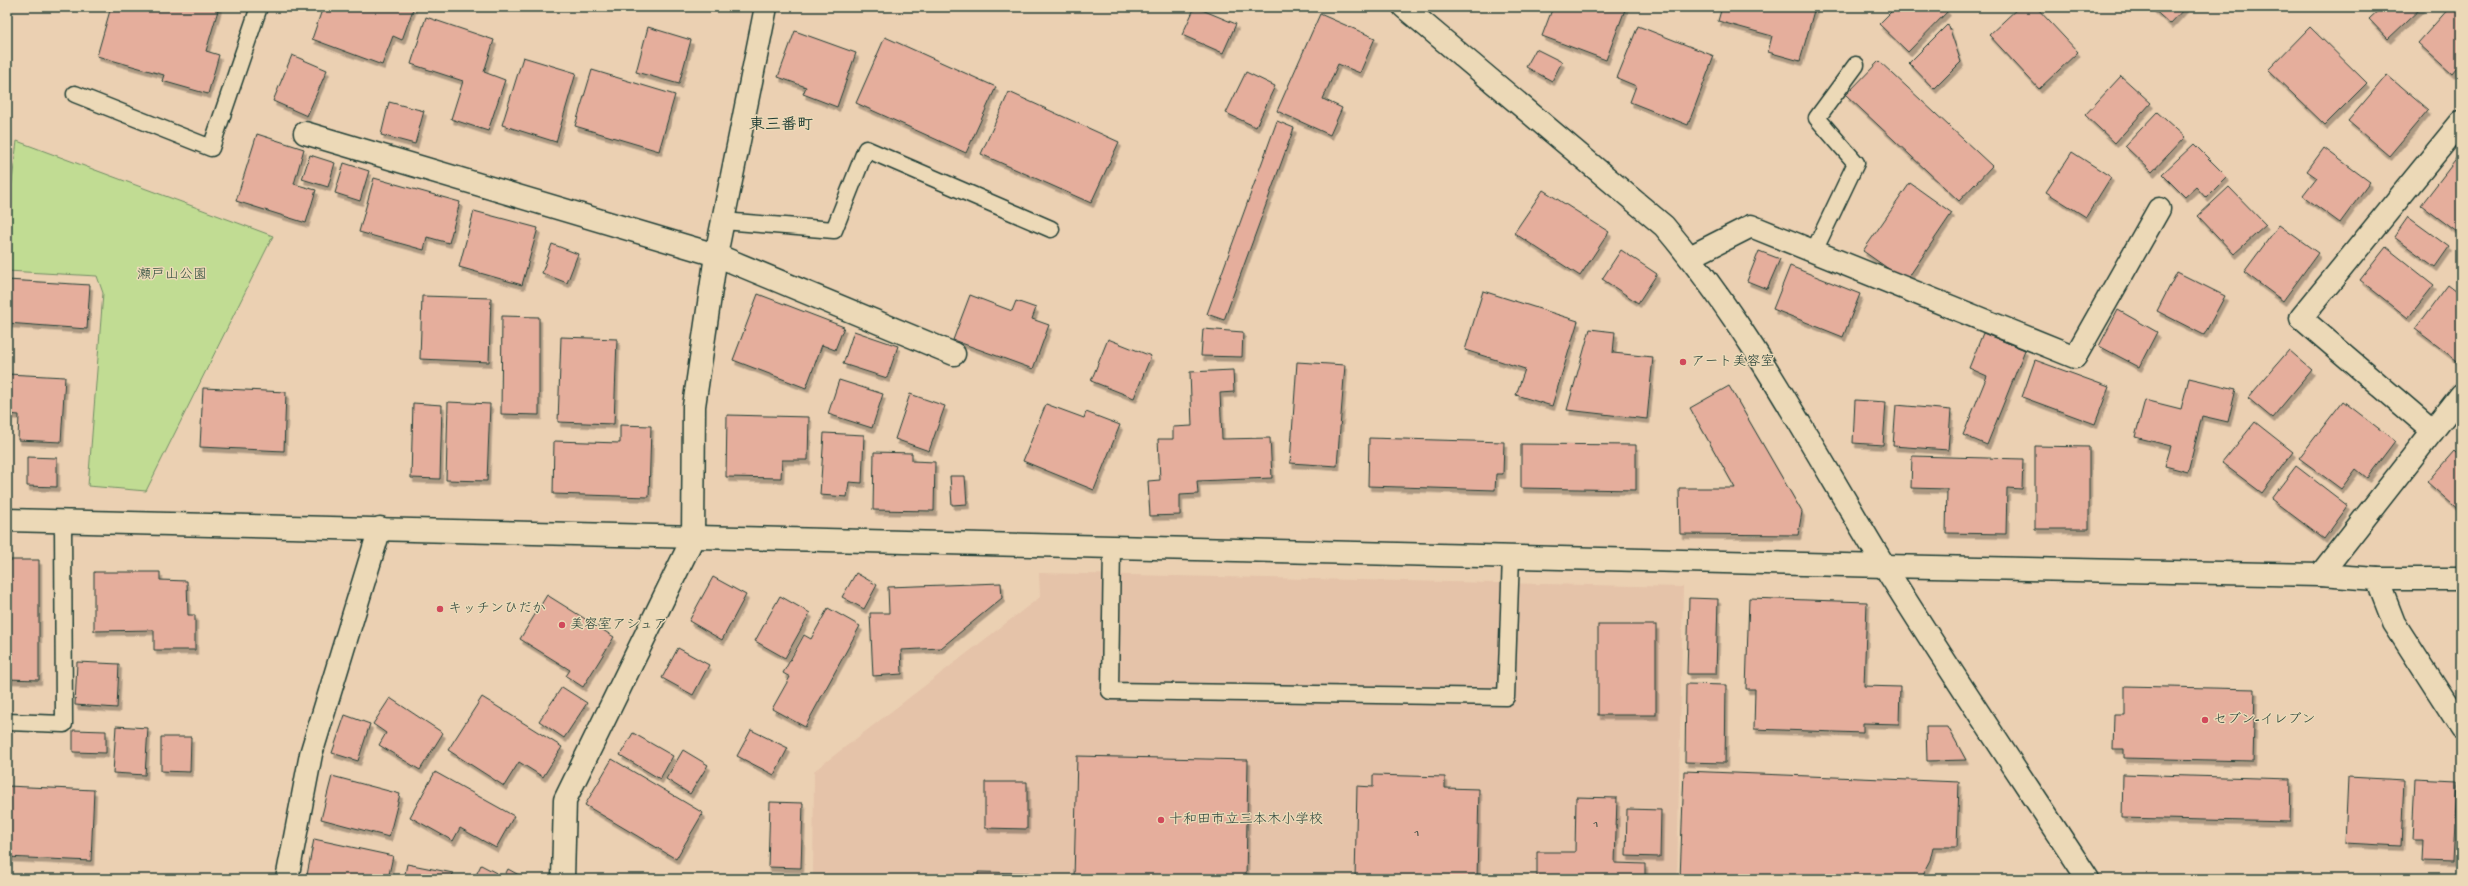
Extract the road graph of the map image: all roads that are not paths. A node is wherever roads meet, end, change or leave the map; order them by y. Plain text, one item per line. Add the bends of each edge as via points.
1 (259, 7) edge
2 (766, 7) edge
3 (1404, 7) edge
4 (1856, 65) dead end
5 (75, 94) dead end
6 (2461, 122) edge
7 (305, 133) dead end
8 (2158, 209) dead end
9 (723, 221) junction
10 (1051, 229) dead end
11 (1814, 251) junction
12 (716, 255) junction
13 (1690, 257) junction
14 (954, 354) dead end
15 (2461, 395) edge
16 (2433, 431) junction
17 (7, 520) edge
18 (63, 521) junction
19 (380, 528) junction
20 (693, 538) junction
21 (1112, 545) junction
22 (1511, 556) junction
23 (1885, 566) junction
24 (2320, 575) junction
25 (2377, 579) junction
26 (2461, 579) edge
27 (7, 722) edge
28 (2461, 727) edge
29 (286, 879) edge
30 (563, 879) edge
31 (2088, 879) edge

1 - 5 lane via 211,148
2 - 9 street
3 - 13 street via 1664,226
4 - 11 lane via 1817,118 1856,164
6 - 16 street via 2301,318
7 - 12 street
8 - 11 street via 2075,357
9 - 10 lane via 834,230 866,148
9 - 12 street
11 - 13 street via 1751,226
12 - 14 street
12 - 20 street via 694,406
13 - 23 street via 1723,302
15 - 16 street
16 - 24 street
17 - 18 street
18 - 19 street
18 - 27 lane via 64,724
19 - 20 street
19 - 29 street via 311,754
20 - 21 street
20 - 30 street via 565,800
21 - 22 street
21 - 22 lane via 1110,691 1506,697
22 - 23 street
23 - 24 street
23 - 31 street
24 - 25 street
25 - 26 street
25 - 28 street via 2394,623

